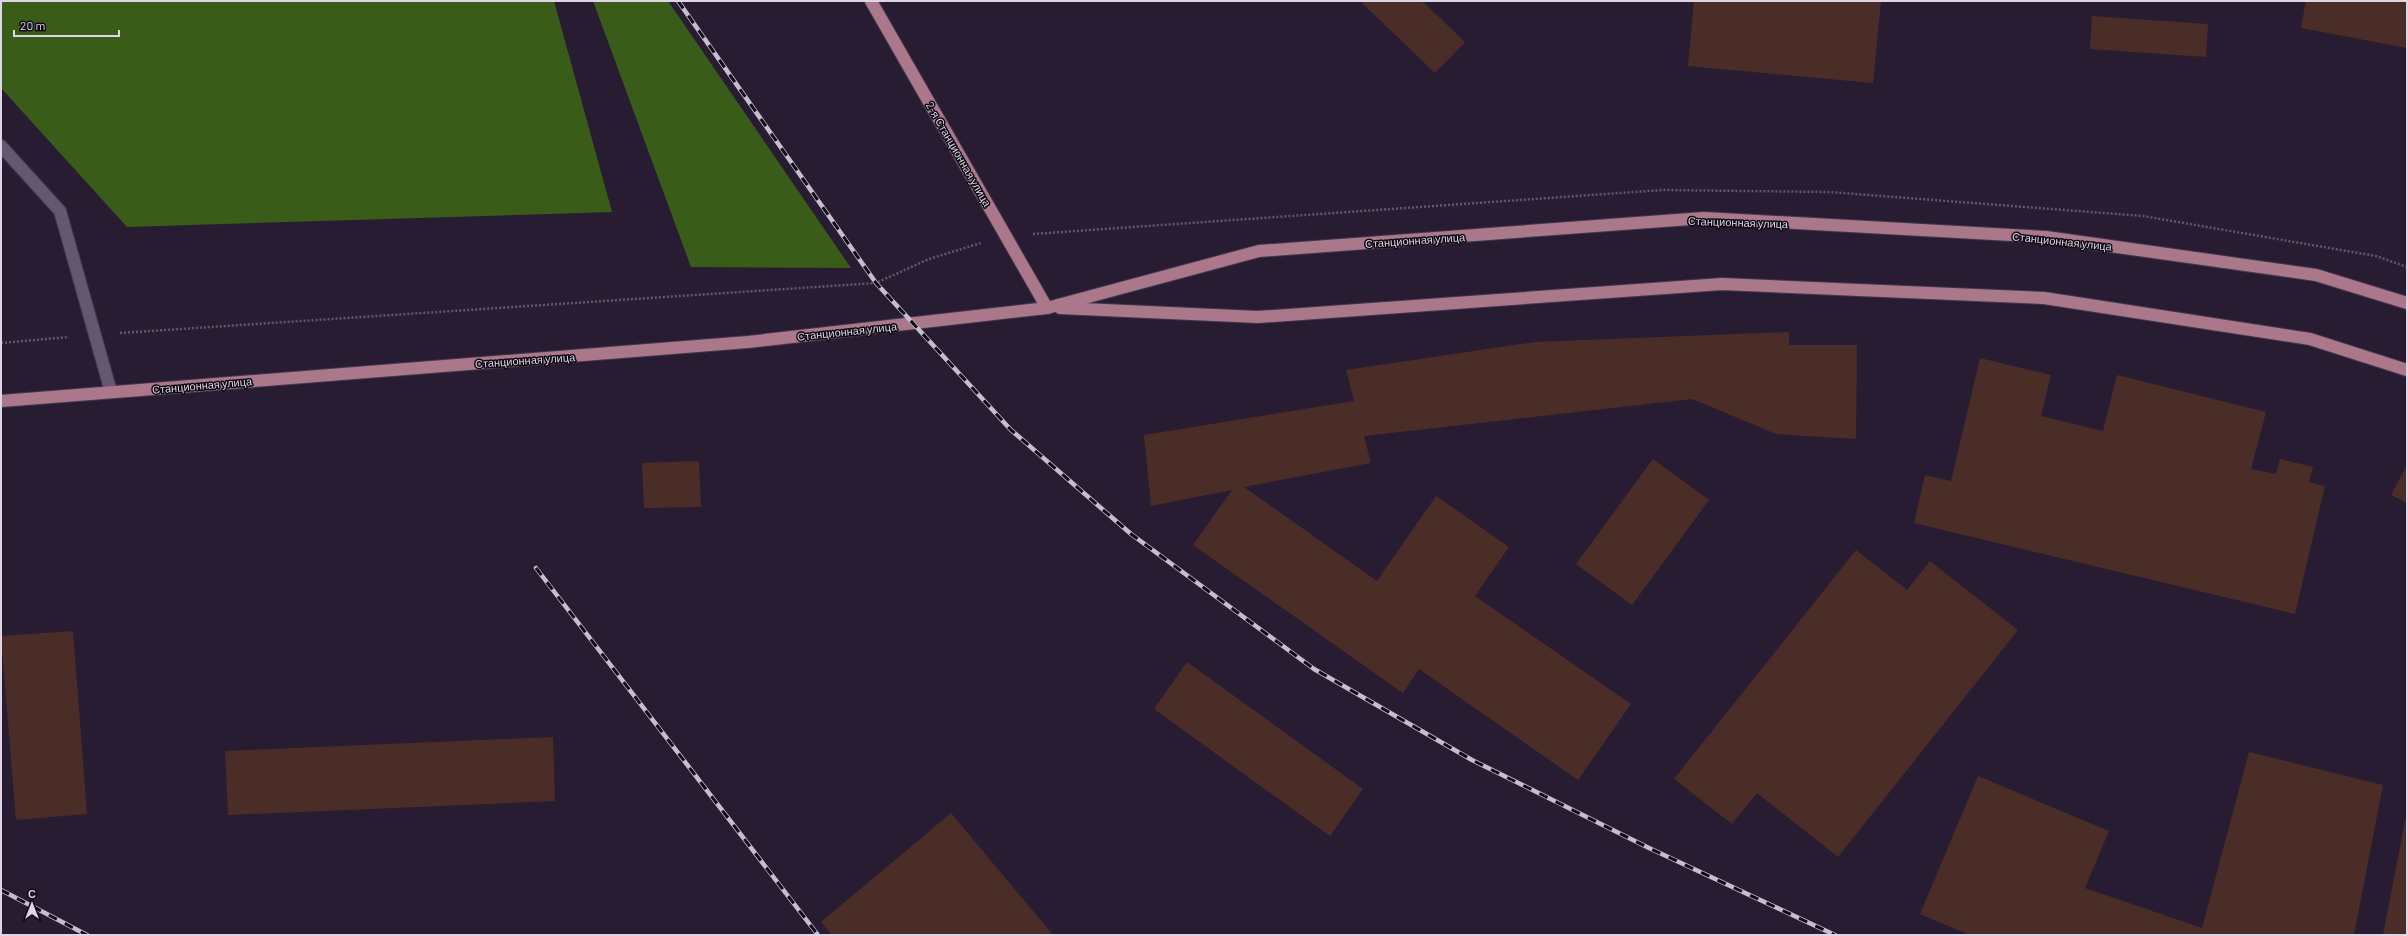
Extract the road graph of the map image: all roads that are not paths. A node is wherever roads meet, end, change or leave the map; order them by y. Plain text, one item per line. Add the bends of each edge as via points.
1 (871, 1) edge
2 (1, 146) edge
3 (2407, 303) edge
4 (1047, 308) junction
5 (2407, 370) edge
6 (111, 392) junction
7 (1, 401) edge

1 - 4 main road, 2-я Станционная улица
2 - 6 lane via 60,212
3 - 4 main road, Станционная улица via 2316,275 2046,237 1704,218 1259,251
4 - 5 main road, Станционная улица via 1258,316 1722,284 2044,298 2310,339
4 - 6 main road, Станционная улица via 748,342
6 - 7 main road, Станционная улица

